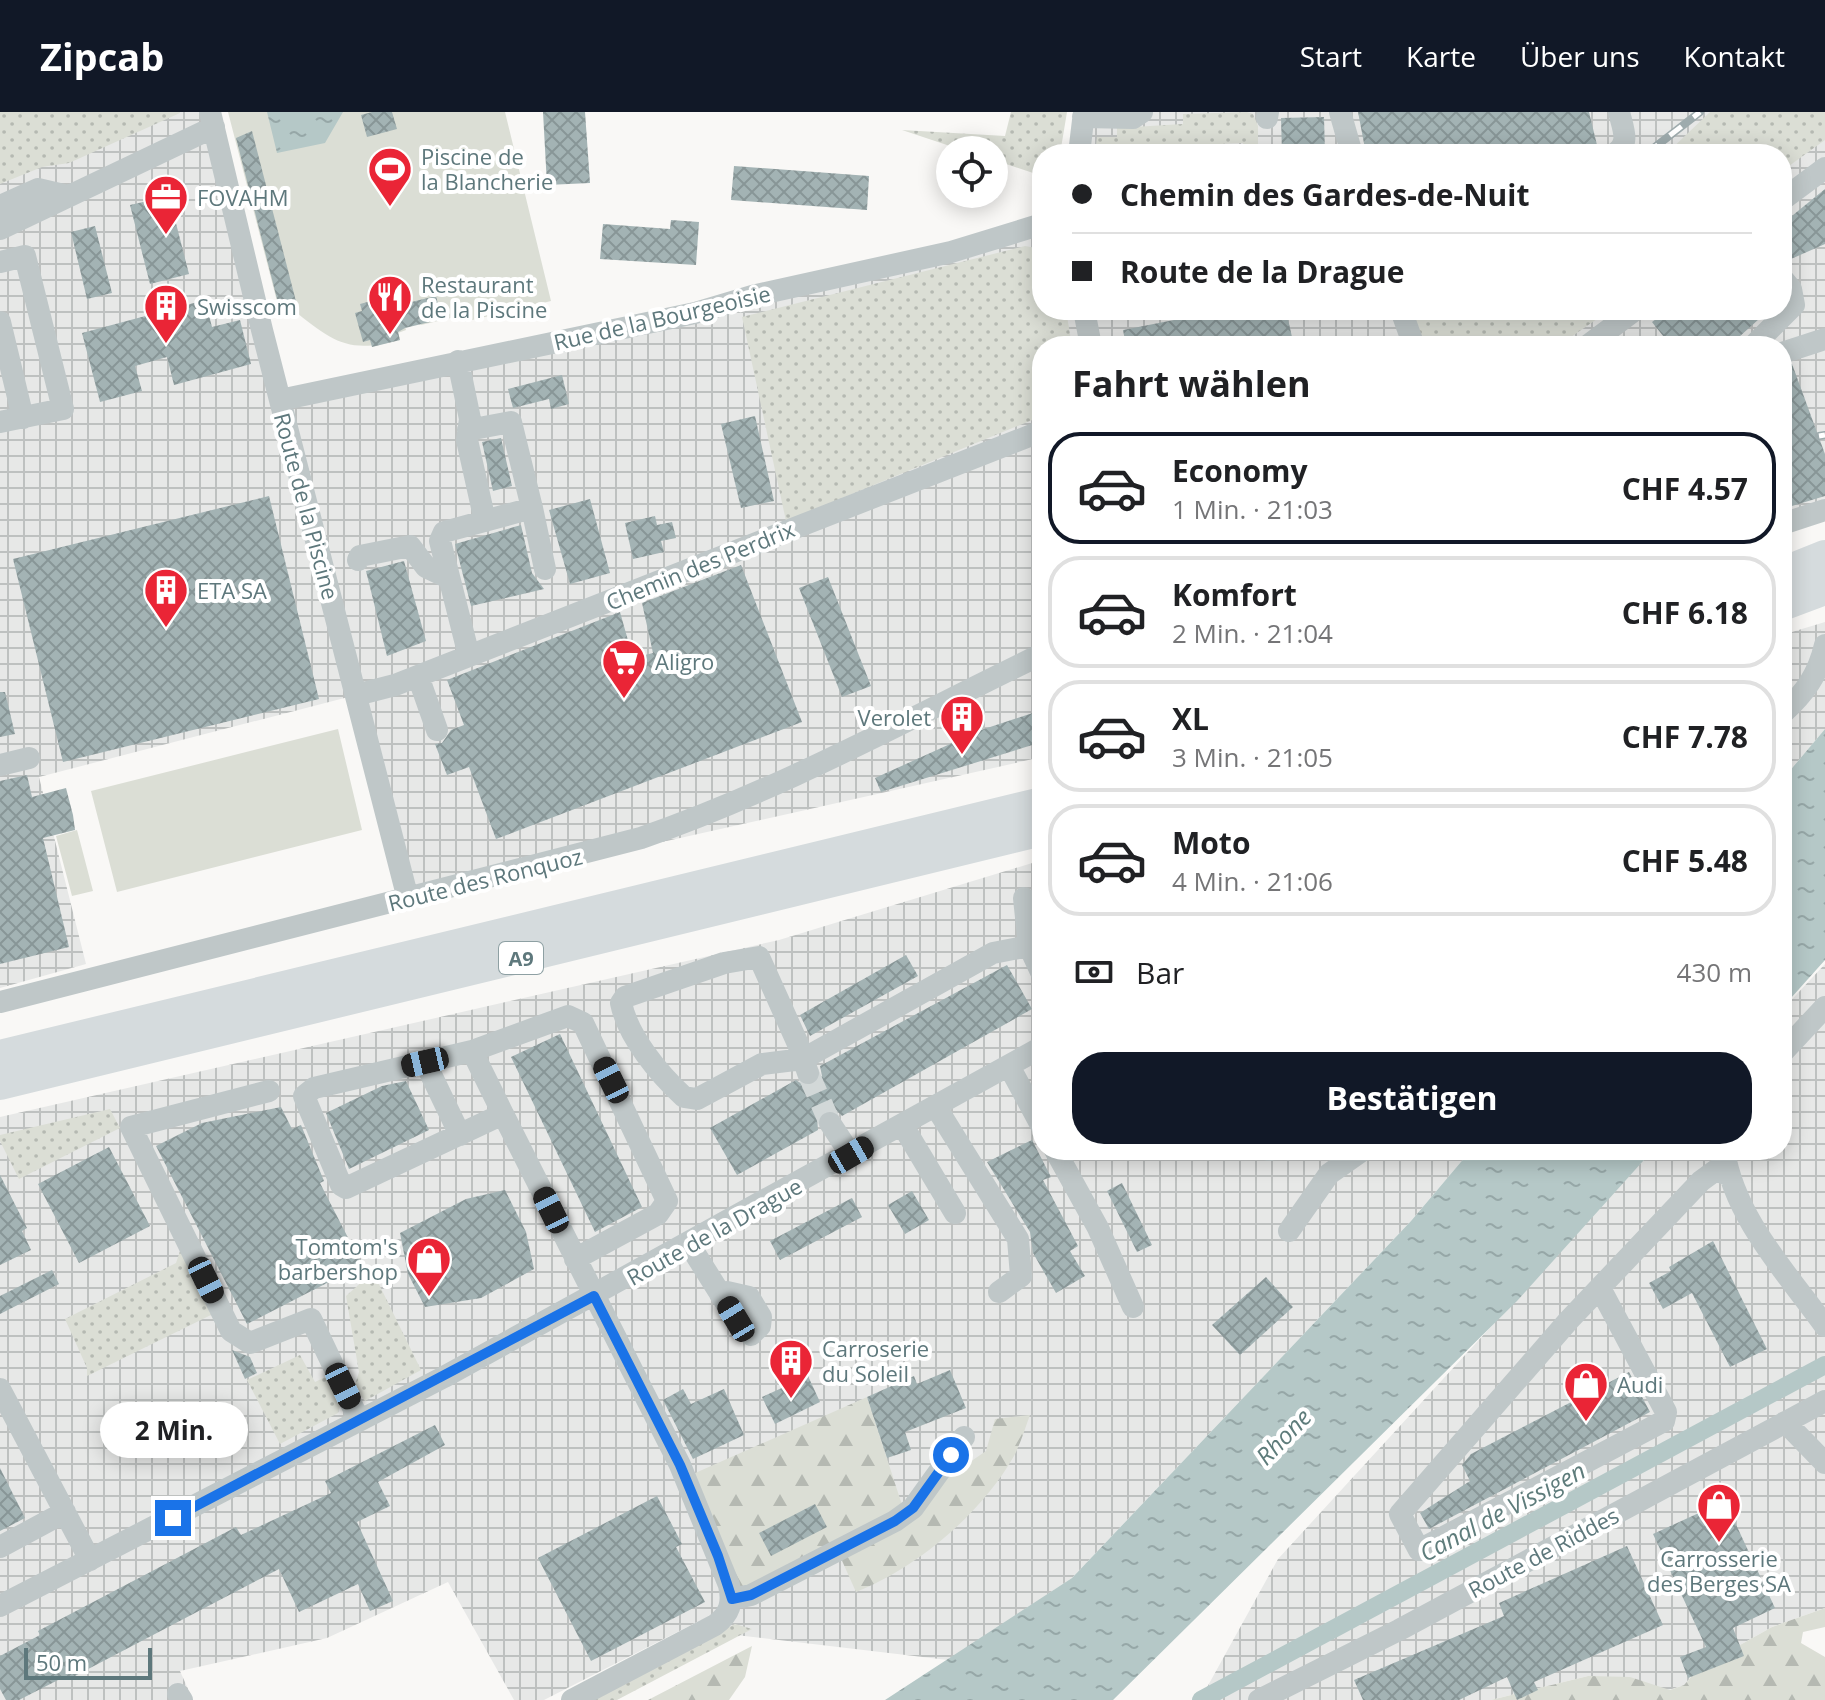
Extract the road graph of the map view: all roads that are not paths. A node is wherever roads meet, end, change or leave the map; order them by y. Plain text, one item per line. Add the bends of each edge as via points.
1 (1142, 112) edge
2 (1340, 112) edge
3 (1619, 112) edge
4 (1084, 115) edge
5 (212, 119) edge
6 (1080, 144) edge
7 (1349, 144) edge
8 (1624, 144) edge
9 (1823, 175) edge
10 (1792, 194) edge
11 (68, 196) junction
12 (0, 206) edge
13 (1032, 227) edge
14 (0, 229) edge
15 (0, 262) edge
16 (1622, 320) edge
17 (1779, 320) edge
18 (0, 322) edge
19 (1600, 336) edge
20 (1763, 336) edge
21 (1825, 339) edge
22 (1792, 350) edge
23 (458, 361) junction
24 (280, 400) junction
25 (23, 418) junction
26 (0, 422) edge
27 (468, 430) junction
28 (1032, 435) edge
29 (532, 508) junction
30 (1825, 510) edge
31 (485, 521) junction
32 (1792, 521) edge
33 (1825, 556) edge
34 (358, 560) dead end
35 (545, 569) dead end
36 (1792, 569) edge
37 (449, 578) junction
38 (1825, 589) edge
39 (1792, 601) edge
40 (1825, 645) edge
41 (469, 656) junction
42 (1032, 659) edge
43 (1032, 670) edge
44 (418, 676) junction
45 (356, 695) junction
46 (951, 701) junction
47 (1792, 705) edge
48 (437, 730) dead end
49 (29, 758) dead end
50 (0, 765) edge
51 (1032, 805) edge
52 (1032, 832) edge
53 (1024, 898) dead end
54 (408, 899) junction
55 (1029, 946) junction
56 (1032, 952) edge
57 (0, 1002) edge
58 (1825, 1007) edge
59 (1792, 1042) edge
60 (472, 1051) junction
61 (1032, 1053) edge
62 (0, 1056) edge
63 (425, 1062) junction
64 (806, 1066) junction
65 (1009, 1066) junction
66 (0, 1084) edge
67 (269, 1091) dead end
68 (1032, 1092) edge
69 (936, 1107) junction
70 (503, 1114) junction
71 (830, 1123) tunnel mouth
72 (903, 1126) junction
73 (460, 1135) junction
74 (851, 1155) junction
75 (1061, 1160) edge
76 (1349, 1160) edge
77 (1726, 1160) edge
78 (1728, 1175) junction
79 (955, 1213) dead end
80 (1289, 1231) dead end
81 (689, 1244) junction
82 (575, 1259) junction
83 (1601, 1290) junction
84 (999, 1292) dead end
85 (720, 1294) dead end
86 (594, 1296) junction
87 (1133, 1307) dead end
88 (1825, 1326) edge
89 (0, 1389) edge
90 (1825, 1401) edge
91 (359, 1420) junction
92 (1785, 1422) junction
93 (964, 1437) dead end
94 (1825, 1463) edge
95 (65, 1512) junction
96 (0, 1547) edge
97 (90, 1560) junction
98 (732, 1599) junction
99 (0, 1606) edge
100 (572, 1700) edge
101 (1259, 1700) edge

1 - 4 street via 1133,118
2 - 7 street
3 - 8 street
4 - 6 street
5 - 11 street
5 - 24 street, Route de la Piscine
9 - 10 street
11 - 12 street via 38,189
11 - 14 street
13 - 23 street, Rue de la Bourgeoisie via 951,252 695,313
15 - 25 street via 25,256 63,409
16 - 19 street
17 - 20 street
18 - 25 street
21 - 22 street
23 - 24 street, Rue de la Bourgeoisie
23 - 27 street
24 - 45 street, Route de la Piscine
25 - 26 street
27 - 29 street via 511,422
27 - 31 street
28 - 41 street, Chemin des Perdrix
29 - 31 street
29 - 35 street
30 - 32 street
31 - 37 street via 441,536
33 - 36 highway
34 - 37 street via 410,546 426,567
37 - 41 street
38 - 39 highway
40 - 47 street via 1806,693
41 - 44 street, Chemin des Perdrix
42 - 46 street, Route des Ronquoz
43 - 46 street, Route des Ronquoz
44 - 45 street, Chemin des Perdrix
44 - 48 street
45 - 54 street, Route de la Piscine
46 - 54 street, Route des Ronquoz via 699,818
49 - 50 street
51 - 62 highway, A9
52 - 66 highway, A9
53 - 55 street
54 - 57 street, Route des Ronquoz
55 - 56 street
55 - 64 street via 993,953
58 - 59 street
60 - 63 street
60 - 70 street
60 - 82 street via 568,1016 583,1023 667,1201 658,1214
61 - 65 street, Route de la Drague
63 - 73 street
63 - 73 street via 314,1088 304,1096 341,1185 353,1185
64 - 64 street via 762,1064 697,1099 684,1097 652,1061 621,1003 625,997 710,968 759,957
65 - 68 street
65 - 69 street, Route de la Drague
67 - 91 street via 131,1127 231,1331 250,1343 311,1319
69 - 72 street, Route de la Drague
69 - 84 street via 1018,1239 1021,1276
70 - 73 street
70 - 82 street
71 - 74 street
72 - 74 street, Route de la Drague
72 - 79 street
74 - 81 street, Route de la Drague
75 - 87 street
76 - 80 street via 1329,1174
77 - 78 street
78 - 83 street via 1716,1170 1701,1181
78 - 88 street via 1738,1203
81 - 85 street
81 - 86 street, Route de la Drague
82 - 86 street
83 - 83 street via 1400,1514 1419,1550 1664,1421 1666,1412
86 - 91 street, Route de la Drague
86 - 98 street via 680,1465
89 - 95 street
90 - 92 street, Route de Riddes
91 - 97 street, Route de la Drague
92 - 94 street
92 - 101 street, Route de Riddes
93 - 98 street via 913,1508 895,1521 751,1595
95 - 96 street
95 - 97 street
97 - 99 street, Route de la Drague
98 - 100 street via 728,1613 715,1625

